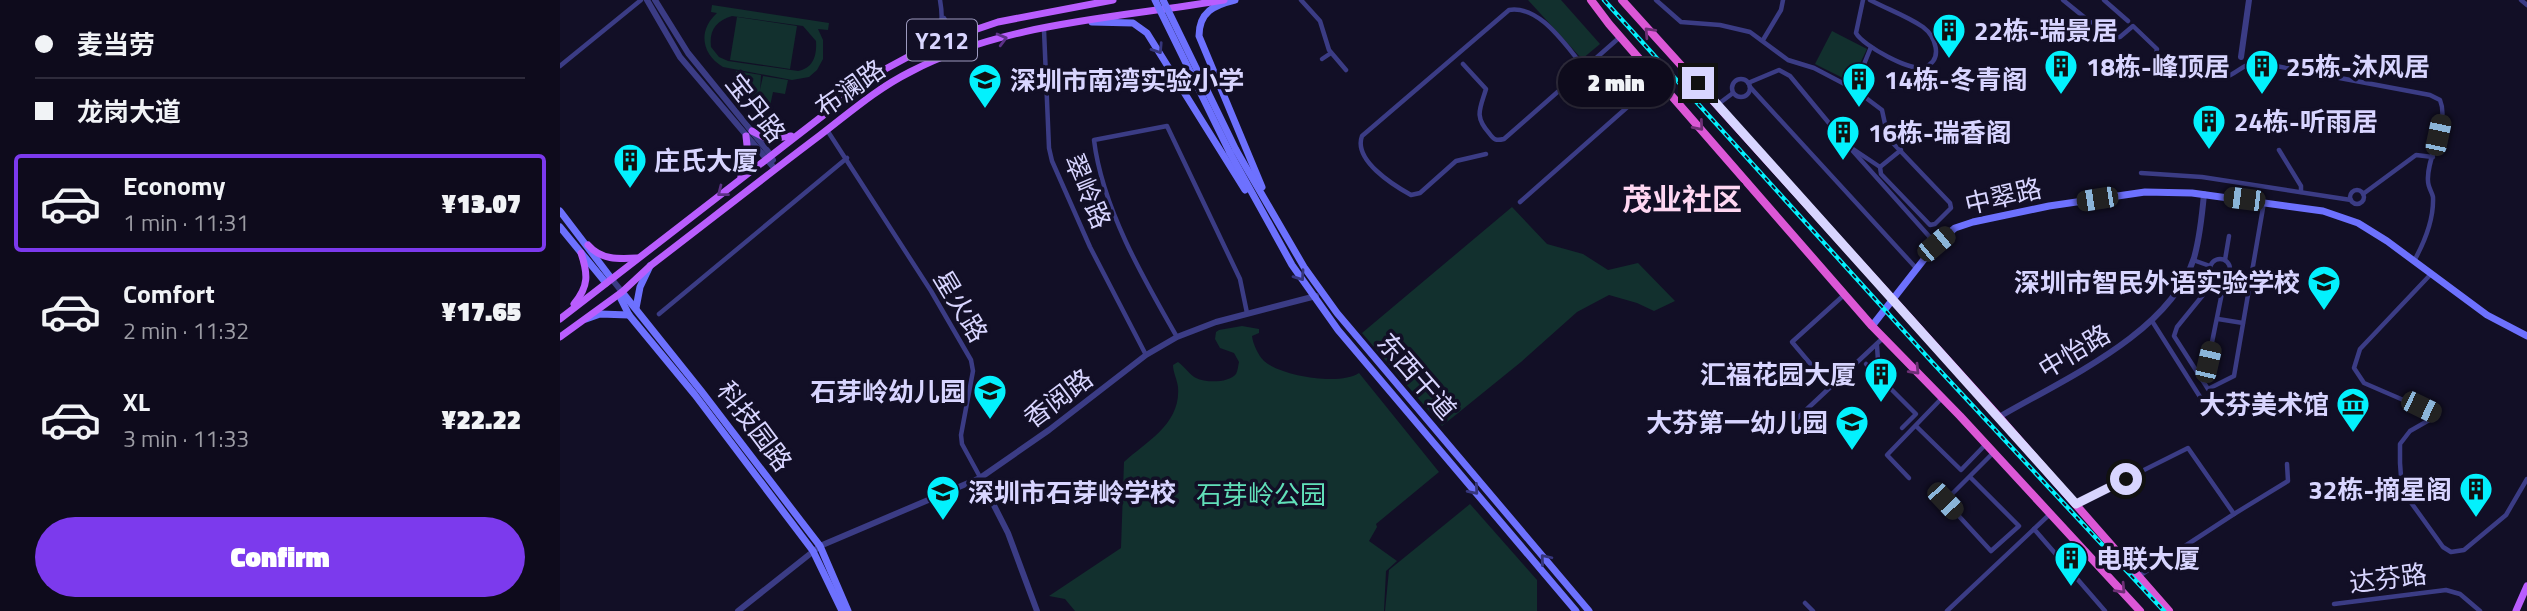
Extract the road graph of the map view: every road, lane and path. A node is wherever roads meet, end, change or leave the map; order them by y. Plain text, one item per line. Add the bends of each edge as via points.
1 (641, 0) edge
2 (647, 0) edge
3 (655, 0) edge
4 (940, 0) edge
5 (1087, 0) edge
6 (1113, 0) edge
7 (1155, 0) edge
8 (1163, 0) edge
9 (1224, 0) edge
10 (1235, 0) edge
11 (1301, 0) edge
12 (1591, 0) edge
13 (1622, 0) edge
14 (1656, 0) edge
15 (1783, 0) edge
16 (1863, 0) edge
17 (1870, 0) edge
18 (2063, 0) edge
19 (2104, 0) edge
20 (2249, 0) edge
21 (2521, 0) edge
22 (2527, 5) edge
23 (1072, 7) junction
24 (942, 14) junction
25 (2128, 21) dead end
26 (1078, 22) junction
27 (1044, 30) junction
28 (962, 33) junction
29 (1620, 37) junction
30 (1763, 40) junction
31 (930, 45) junction
32 (1871, 47) junction
33 (1331, 53) junction
34 (2241, 57) dead end
35 (1322, 59) dead end
36 (1463, 64) dead end
37 (560, 66) edge
38 (1585, 68) junction
39 (1346, 70) dead end
40 (1659, 79) junction
41 (1749, 85) junction
42 (1854, 89) junction
43 (1733, 93) junction
44 (1717, 105) junction
45 (818, 117) junction
46 (827, 130) junction
47 (749, 134) junction
48 (795, 135) junction
49 (1846, 144) junction
50 (1901, 150) junction
51 (2279, 150) dead end
52 (1233, 151) junction
53 (1486, 154) dead end
54 (768, 156) junction
55 (2433, 157) junction
56 (847, 158) junction
57 (1880, 167) junction
58 (775, 169) junction
59 (2141, 173) dead end
60 (739, 178) junction
61 (2301, 192) junction
62 (2204, 194) junction
63 (2363, 194) junction
64 (2351, 200) junction
65 (1520, 202) dead end
66 (2264, 202) junction
67 (560, 211) edge
68 (560, 227) edge
69 (1285, 235) junction
70 (2229, 236) dead end
71 (1276, 238) junction
72 (1936, 244) junction
73 (588, 245) junction
74 (581, 253) junction
75 (638, 258) junction
76 (2193, 260) junction
77 (2225, 260) junction
78 (2414, 261) junction
79 (650, 266) junction
80 (2210, 266) junction
81 (1916, 268) junction
82 (2431, 274) junction
83 (2225, 278) junction
84 (2216, 279) junction
85 (608, 280) junction
86 (619, 293) junction
87 (1324, 294) junction
88 (1845, 294) junction
89 (1314, 297) junction
90 (1892, 298) junction
91 (580, 303) junction
92 (636, 308) junction
93 (1247, 313) junction
94 (659, 314) dead end
95 (629, 315) junction
96 (562, 317) edge
97 (585, 318) junction
98 (2218, 319) junction
99 (2152, 321) junction
100 (2243, 323) junction
101 (1872, 326) junction
102 (2527, 336) edge
103 (560, 337) edge
104 (1177, 337) junction
105 (1884, 337) junction
106 (1877, 345) junction
107 (1146, 355) junction
108 (1866, 364) dead end
109 (2197, 371) junction
110 (1879, 377) junction
111 (1825, 381) dead end
112 (1943, 398) junction
113 (2202, 400) dead end
114 (1999, 417) junction
115 (1791, 424) dead end
116 (1916, 426) junction
117 (1902, 428) dead end
118 (1986, 443) junction
119 (1994, 452) junction
120 (2287, 464) dead end
121 (1970, 477) junction
122 (980, 478) junction
123 (1909, 478) dead end
124 (2527, 478) edge
125 (2076, 504) junction
126 (2051, 513) junction
127 (2234, 514) junction
128 (2034, 529) junction
129 (816, 549) junction
130 (2139, 576) junction
131 (2527, 586) edge
132 (1805, 603) dead end
133 (2334, 604) dead end
134 (738, 611) edge
135 (842, 611) edge
136 (848, 611) edge
137 (1037, 611) edge
138 (1576, 611) edge
139 (1589, 611) edge
140 (1813, 611) edge
141 (1947, 611) edge
142 (2105, 611) edge
143 (2140, 611) edge
144 (2169, 611) edge
145 (2480, 611) edge
146 (2516, 611) edge

1 - 37 street
2 - 47 street, 宝丹路 via 680,57
3 - 47 street, 宝丹路
4 - 24 street
5 - 23 main road
6 - 23 main road, 布澜路 / Y212
7 - 52 main road, bridge
8 - 52 main road, bridge
9 - 26 main road, 布澜路 / Y212
10 - 69 main road via 1211,8 1200,22 1199,36
11 - 33 street via 1320,21
12 - 29 highway
44 -> 13 highway
14 - 30 street via 1681,22 1737,28
15 - 30 street
16 - 32 street via 1856,33
17 - 32 street via 1924,28 1937,49 1933,61 1913,68
18 - 55 street via 2110,38 2120,37 2133,26 2157,49 2153,69 2224,78 2255,62 2436,97 2442,113
19 - 25 street
20 - 34 street
21 - 22 street
23 - 28 main road, 布澜路 / Y212
24 - 28 street via 948,27
24 - 31 street via 939,33
26 - 27 main road, 布澜路 / Y212
26 -> 71 main road via 1123,21 1147,33
46 -> 27 main road, 布澜路 / Y212 via 910,72 1002,38
27 - 107 street, 翠岭路 via 1052,161
28 - 31 main road, 布澜路 / Y212
29 - 38 street
29 - 40 highway
30 - 42 street via 1788,60
31 - 45 main road, 布澜路 / Y212 via 877,73
32 - 42 street
33 - 35 street
33 - 39 street
36 - 38 street via 1486,89 1479,122 1498,141
38 - 53 street via 1543,22 1526,10 1509,10 1362,136 1360,143 1367,162 1411,195 1420,193 1456,161
40 - 65 street
40 -> 88 highway
41 - 43 street via 1744,97
41 - 43 street via 1741,79 1735,81
41 - 49 street via 1784,71
41 - 81 street
42 - 50 street via 1882,110 1888,138
43 - 44 street
44 - 90 highway
45 - 46 street, 星火路
45 - 48 main road, 布澜路 / Y212
46 - 56 street, 星火路
46 - 58 main road, 布澜路 / Y212
47 - 48 main road via 768,139
47 - 54 street, 宝丹路
47 - 60 main road via 747,163
48 - 54 main road, 布澜路 / Y212
49 - 57 street
49 - 72 street
50 - 57 street
50 - 57 street via 1951,205 1935,224 1927,223 1881,174
51 - 61 street
52 - 69 main road, 东西干道
52 - 71 main road, 东西干道
54 - 58 street, 宝丹路
54 - 60 main road, 布澜路 / Y212
55 - 63 street via 2416,155
55 - 78 street via 2428,181 2433,197 2426,236
56 - 94 street
56 - 122 street, 星火路 via 971,360 961,435
58 - 79 main road, 布澜路 / Y212
59 - 61 street
60 -> 75 main road, 布澜路 / Y212
61 - 64 street
62 - 66 main road, 中翠路
62 - 72 main road, 中翠路 via 2145,192 2049,206 1955,228
62 - 76 street, 中怡路
63 - 64 street via 2355,191
63 - 64 street via 2360,204
66 - 78 main road, 中翠路 via 2323,211 2358,223
66 - 100 street
67 - 73 main road
68 - 74 main road
69 - 87 main road, 东西干道
70 - 77 street
71 -> 89 main road, 东西干道
72 - 81 main road, 中翠路
73 - 75 main road via 607,257
73 - 85 main road
74 - 85 main road
74 - 96 main road via 586,282
75 - 85 main road, 布澜路 / Y212
76 - 80 street
76 - 99 street, 中怡路 via 2178,290
77 - 80 street via 2217,259
77 - 83 street via 2230,268
78 - 82 main road, 中翠路
79 - 86 main road, 布澜路 / Y212
79 - 92 main road
80 - 84 street
81 - 90 main road, 中翠路
82 - 102 main road, 中翠路 via 2487,315
82 - 124 street via 2360,349 2354,368 2364,383 2438,415 2410,431 2400,444 2402,490 2451,552 2464,550 2506,515
83 - 84 street
83 - 98 street
84 - 109 street via 2174,336
85 - 86 street, 科技园路
85 - 91 main road, 布澜路 / Y212
86 - 92 main road, 科技园路
86 - 95 main road, 科技园路
86 - 97 main road, 布澜路 / Y212
87 - 89 street, 香阅路
139 -> 87 main road, 东西干道 via 1360,343
88 - 101 highway
88 - 111 street via 1792,342
89 - 93 street, 香阅路
89 -> 138 main road, 东西干道
90 - 101 main road, 中翠路
90 - 114 highway
91 - 96 main road, 布澜路 / Y212
91 - 97 main road
92 - 129 main road, 科技园路
93 - 104 street, 香阅路
93 - 104 street via 1240,279 1167,126 1094,140 1104,190
95 - 97 main road
95 - 129 main road, 科技园路
97 - 103 main road, 布澜路 / Y212
98 - 100 street
98 - 109 street via 2208,362
99 - 113 street
99 - 114 street, 中怡路 via 2118,348
100 - 109 street via 2234,376 2208,389
101 - 105 highway
104 - 107 street, 香阅路
105 - 106 street
105 -> 112 highway
106 - 110 street
106 - 115 street
107 - 122 street, 香阅路
108 - 110 street
110 - 117 street via 1916,414
112 - 116 street
112 - 118 highway
114 - 125 highway
116 - 118 street via 1961,470
116 - 123 street via 1887,455
118 - 119 highway
119 - 121 street
119 - 126 highway
120 - 127 street via 2288,481
121 - 121 street via 1945,501 1991,551 2019,526
122 - 129 street, 香阅路
122 - 137 street, 星火路 via 1008,533
125 - 127 street via 2188,448
125 - 130 highway
126 - 128 street
126 -> 143 highway
127 - 130 street
128 - 141 street
128 - 142 street
129 - 134 street, 香阅路
129 - 135 main road, 科技园路
129 - 136 main road, 科技园路
130 - 144 highway
131 - 146 main road
132 - 140 street
133 - 145 street, 达芬路 via 2446,590 2460,594

